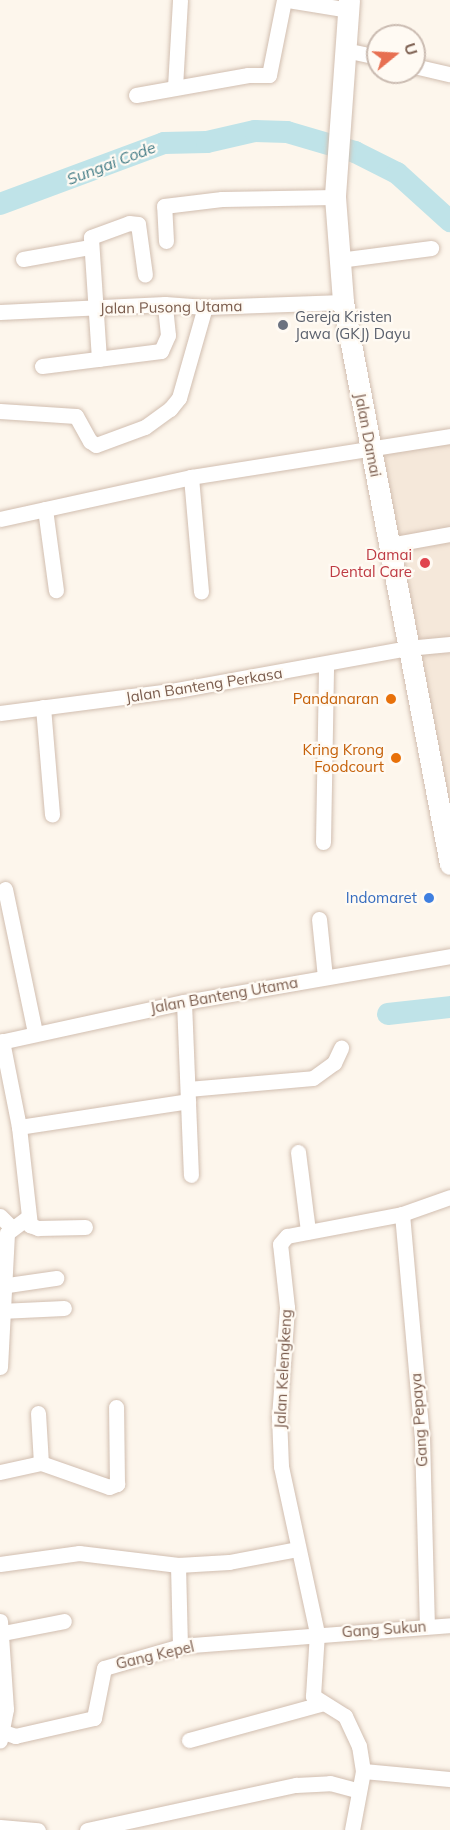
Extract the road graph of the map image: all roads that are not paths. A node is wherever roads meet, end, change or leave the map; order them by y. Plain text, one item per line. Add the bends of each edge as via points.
1 (180, 0) edge
2 (286, 0) edge
3 (349, 5) edge
4 (345, 50) junction
5 (366, 54) edge
6 (426, 69) edge
7 (450, 74) edge
8 (176, 87) junction
9 (136, 95) dead end
10 (335, 196) junction
11 (166, 241) dead end
12 (89, 247) junction
13 (431, 248) dead end
14 (23, 259) dead end
15 (339, 260) junction
16 (145, 275) dead end
17 (343, 302) junction
18 (165, 304) junction
19 (205, 307) junction
20 (95, 308) junction
21 (0, 312) edge
22 (99, 359) junction
23 (42, 366) dead end
24 (0, 411) edge
25 (450, 436) edge
26 (371, 449) junction
27 (191, 477) junction
28 (45, 509) junction
29 (0, 519) edge
30 (450, 534) edge
31 (389, 545) junction
32 (56, 590) dead end
33 (201, 592) dead end
34 (450, 644) edge
35 (407, 648) junction
36 (326, 665) junction
37 (43, 707) junction
38 (0, 713) edge
39 (445, 799) edge
40 (52, 815) dead end
41 (323, 842) dead end
42 (450, 864) edge
43 (5, 889) dead end
44 (319, 919) dead end
45 (450, 956) edge
46 (325, 977) junction
47 (184, 1002) junction
48 (35, 1033) junction
49 (1, 1041) edge
50 (341, 1048) dead end
51 (188, 1095) junction
52 (19, 1127) junction
53 (298, 1152) dead end
54 (191, 1175) dead end
55 (450, 1197) edge
56 (402, 1214) junction
57 (27, 1218) junction
58 (5, 1221) edge
59 (85, 1227) dead end
60 (308, 1231) junction
61 (2, 1264) edge
62 (56, 1278) dead end
63 (2, 1286) junction
64 (64, 1308) dead end
65 (1, 1311) edge
66 (0, 1367) edge
67 (116, 1407) dead end
68 (38, 1413) dead end
69 (41, 1463) junction
70 (0, 1472) edge
71 (297, 1549) junction
72 (0, 1564) edge
73 (178, 1565) junction
74 (64, 1622) dead end
75 (450, 1625) edge
76 (427, 1626) junction
77 (1, 1627) edge
78 (317, 1633) junction
79 (180, 1646) junction
80 (321, 1704) junction
81 (0, 1735) edge
82 (189, 1740) dead end
83 (363, 1771) junction
84 (450, 1779) edge
85 (359, 1791) junction
86 (0, 1827) edge
87 (38, 1830) edge
88 (87, 1830) edge
89 (352, 1830) edge

1 - 8 street
2 - 3 street
2 - 8 street via 269,75
3 - 4 main road, Jalan Damai
4 - 5 street
4 - 10 main road, Jalan Damai
6 - 7 street
8 - 9 street
10 - 11 street via 222,199 164,206
10 - 15 main road, Jalan Damai
12 - 14 street
12 - 16 street via 91,237 134,222 139,229
12 - 20 street
13 - 15 street
15 - 17 main road, Jalan Damai
17 - 19 street, Jalan Pusong Utama
17 - 26 main road, Jalan Damai
18 - 19 street, Jalan Pusong Utama
18 - 20 street, Jalan Pusong Utama
18 - 22 street via 168,334 161,351
19 - 24 street via 179,398 151,424 96,445 76,416
20 - 21 street, Jalan Pusong Utama
20 - 22 street
22 - 23 street
25 - 26 street
26 - 27 street
26 - 31 main road, Jalan Damai
27 - 28 street
27 - 33 street
28 - 29 street
28 - 32 street
30 - 31 street
31 - 35 main road, Jalan Damai
34 - 35 street, Jalan Banteng Perkasa
35 - 36 street, Jalan Banteng Perkasa
35 - 39 main road, Jalan Damai
36 - 37 street, Jalan Banteng Perkasa
36 - 41 street
37 - 38 street, Jalan Banteng Perkasa
37 - 40 street
39 - 42 main road, Jalan Damai
43 - 48 street
44 - 46 street
45 - 46 street, Jalan Banteng Utama
46 - 47 street, Jalan Banteng Utama
47 - 48 street, Jalan Banteng Utama
47 - 51 street
48 - 49 street, Jalan Banteng Utama
49 - 52 street
50 - 51 street via 333,1063 313,1078
51 - 52 street
51 - 54 street
52 - 57 street
53 - 60 street
55 - 56 street, Jalan Kelengkeng
56 - 60 street, Jalan Kelengkeng
56 - 76 street, Gang Pepaya via 422,1437
57 - 58 street
57 - 59 street via 30,1225 38,1228
58 - 61 street
60 - 71 street, Jalan Kelengkeng via 287,1236 280,1248 287,1307 279,1417 281,1466
61 - 63 street
62 - 63 street
63 - 65 street
64 - 65 street
65 - 66 street
67 - 69 street via 117,1484 109,1487
68 - 69 street
69 - 70 street
71 - 73 street via 229,1562
71 - 78 street, Jalan Kelengkeng
72 - 73 street via 79,1552
73 - 79 street
74 - 77 street
75 - 76 street, Gang Sukun
76 - 78 street, Gang Sukun
77 - 81 street via 6,1709
78 - 79 street, Gang Kepel
78 - 80 street, Jalan Kelengkeng via 313,1696
79 - 81 street, Gang Kepel via 104,1668 94,1718 15,1736
80 - 82 street
80 - 83 street via 335,1709 353,1727
83 - 84 street
83 - 85 street
85 - 88 street via 330,1783 296,1785
85 - 89 street
86 - 87 street

